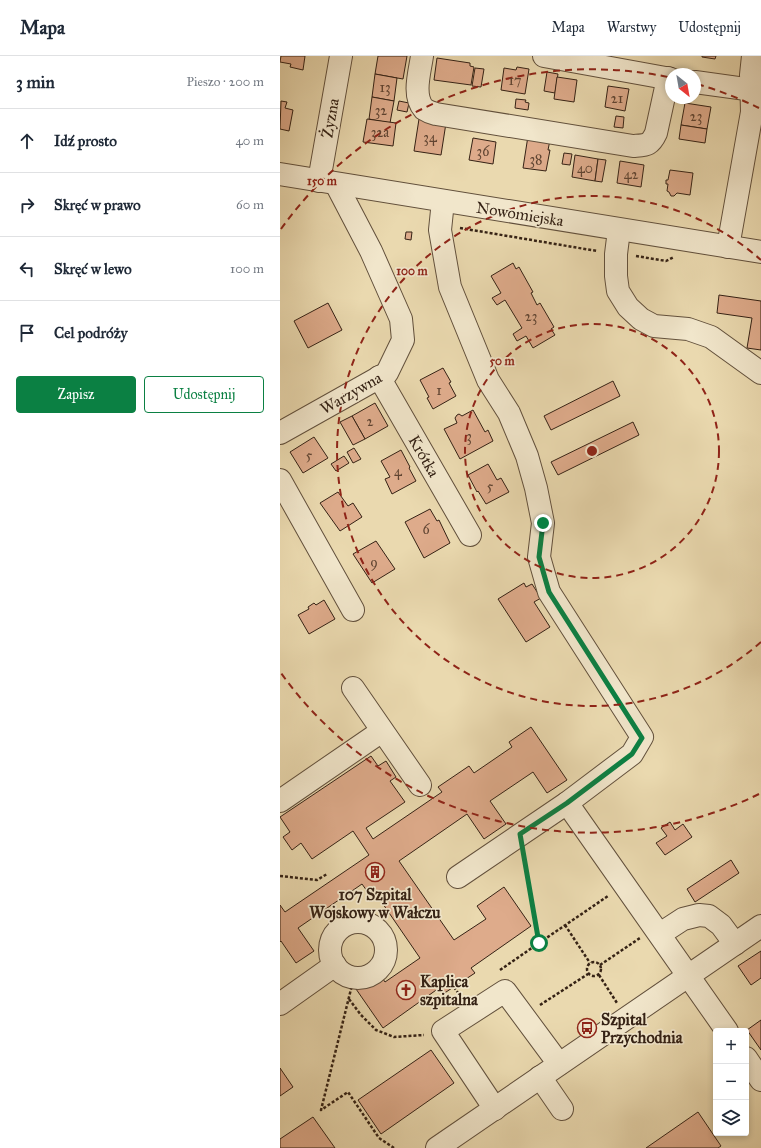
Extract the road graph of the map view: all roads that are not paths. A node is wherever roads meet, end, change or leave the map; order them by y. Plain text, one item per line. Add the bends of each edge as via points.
1 (341, 56) edge
2 (422, 56) edge
3 (544, 56) edge
4 (753, 56) edge
5 (594, 60) edge
6 (665, 78) edge
7 (701, 83) edge
8 (756, 91) edge
9 (665, 98) edge
10 (280, 174) edge
11 (327, 182) junction
12 (444, 201) junction
13 (619, 230) junction
14 (728, 247) junction
15 (761, 252) edge
16 (761, 373) edge
17 (379, 377) junction
18 (280, 433) edge
19 (280, 480) edge
20 (470, 535) dead end
21 (353, 610) dead end
22 (353, 688) dead end
23 (382, 731) junction
24 (420, 785) dead end
25 (280, 802) edge
26 (567, 803) junction
27 (458, 877) dead end
28 (761, 926) edge
29 (658, 931) junction
30 (735, 944) junction
31 (335, 965) junction
32 (689, 976) junction
33 (280, 1004) edge
34 (725, 1028) edge
35 (749, 1062) edge
36 (559, 1064) junction
37 (540, 1077) junction
38 (761, 1080) edge
39 (495, 1109) junction
40 (562, 1109) dead end
41 (437, 1148) edge

1 - 11 street, Żyzna
2 - 9 street via 417,94 425,110 436,114 633,146 647,145 652,141
3 - 5 street
4 - 8 street via 751,75
5 - 6 street
7 - 8 street
8 - 14 street
10 - 11 street, Nowomiejska
11 - 12 street, Nowomiejska
11 - 17 street, Warzywna via 371,251 400,319 403,340 387,373
12 - 13 street, Nowomiejska
12 - 26 street via 440,230 450,287 488,380 508,413 527,456 543,523 539,557 549,592 642,738 632,754
13 - 14 street, Nowomiejska
13 - 16 street via 616,276 618,291 628,307 641,319 654,326 688,329 711,337
14 - 15 street, Nowomiejska
17 - 18 street, Warzywna
17 - 20 street, Krótka
19 - 21 street
22 - 23 street
23 - 24 street
23 - 25 street
26 - 27 street
26 - 29 street
28 - 30 street
29 - 30 street via 683,919 699,915 709,916 721,925
29 - 32 street
30 - 32 street
31 - 31 street via 330,947 332,937 346,924 355,921 365,922 381,932 387,950 385,960 373,974 363,977 352,988 346,975
31 - 33 street
32 - 34 street
32 - 36 street
35 - 38 street
36 - 37 street
36 - 39 street via 505,991 443,1031
37 - 39 street
37 - 40 street
39 - 41 street

